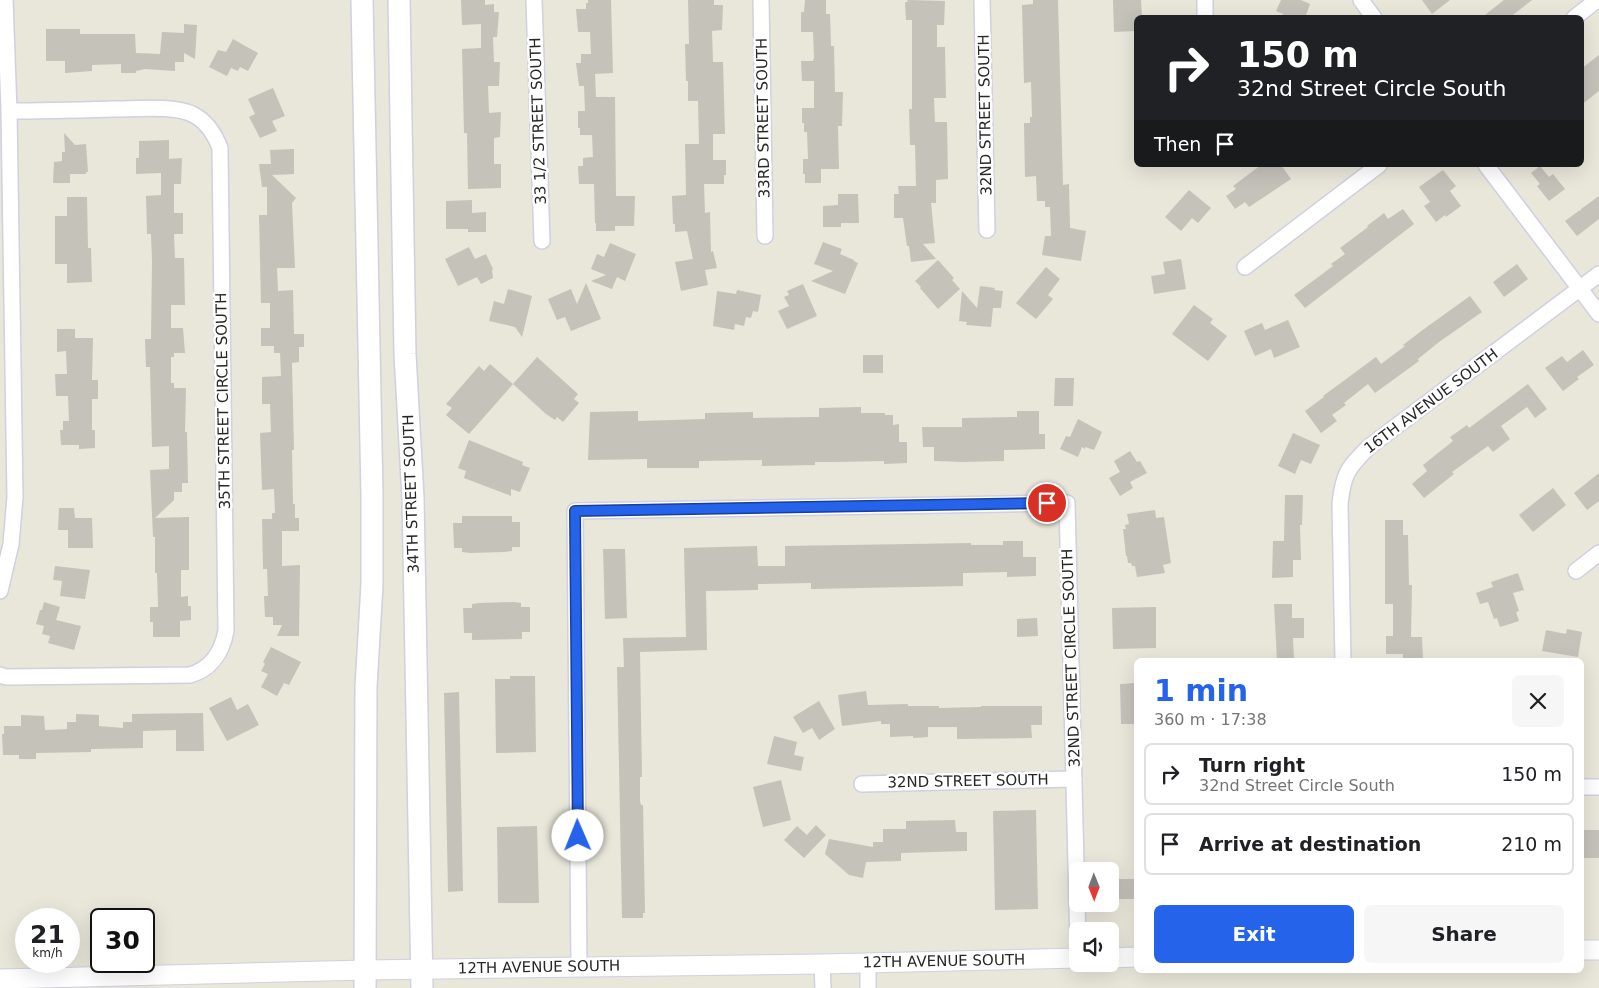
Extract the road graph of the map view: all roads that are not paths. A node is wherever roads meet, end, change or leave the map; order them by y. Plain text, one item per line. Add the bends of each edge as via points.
1 (5, 0) edge
2 (362, 0) edge
3 (399, 0) edge
4 (534, 0) edge
5 (761, 0) edge
6 (982, 0) edge
7 (1204, 0) edge
8 (1361, 0) edge
9 (1597, 0) edge
10 (1205, 15) edge
11 (1372, 15) edge
12 (1578, 15) edge
13 (9, 111) junction
14 (1376, 167) edge
15 (1488, 167) edge
16 (988, 230) dead end
17 (765, 236) dead end
18 (542, 241) dead end
19 (1245, 267) dead end
20 (1599, 274) edge
21 (1579, 288) junction
22 (1599, 314) edge
23 (1599, 553) edge
24 (1576, 571) dead end
25 (0, 591) edge
26 (1343, 658) edge
27 (0, 675) edge
28 (1074, 779) junction
29 (862, 784) dead end
30 (1584, 787) edge
31 (1599, 787) edge
32 (1077, 922) edge
33 (1584, 950) edge
34 (1599, 950) edge
35 (1134, 957) edge
36 (1069, 958) edge
37 (1119, 958) edge
38 (868, 963) junction
39 (822, 964) junction
40 (579, 967) junction
41 (0, 979) edge
42 (365, 979) edge
43 (422, 979) edge
44 (823, 988) edge
45 (868, 988) edge

1 - 13 street
2 - 42 main road via 372,534 366,687
3 - 43 main road, 34TH STREET SOUTH
4 - 18 street, 33 1/2 STREET SOUTH
5 - 17 street, 33RD STREET SOUTH
6 - 16 street, 32ND STREET SOUTH
7 - 10 street
8 - 11 street
9 - 12 street
13 - 25 street via 15,497 11,544
13 - 27 street, 35TH STREET CIRCLE SOUTH via 180,111 194,114 216,138 220,148 226,631 224,644 215,659 190,675
14 - 19 street
15 - 21 street
20 - 21 street, 16TH AVENUE SOUTH
21 - 22 street
21 - 26 street, 16TH AVENUE SOUTH via 1352,463 1342,484 1340,504
23 - 24 street
28 - 29 street, 32ND STREET SOUTH
28 - 32 street, 32ND STREET CIRCLE SOUTH
28 - 40 street, 32ND STREET CIRCLE SOUTH via 1067,503 575,511
30 - 31 street
33 - 34 street
35 - 37 street
36 - 38 street, 12TH AVENUE SOUTH
38 - 39 street, 12TH AVENUE SOUTH
38 - 45 street
39 - 40 street, 12TH AVENUE SOUTH
39 - 44 street
40 - 43 street, 12TH AVENUE SOUTH
41 - 42 street, 12TH AVENUE SOUTH
42 - 43 street, 12TH AVENUE SOUTH

